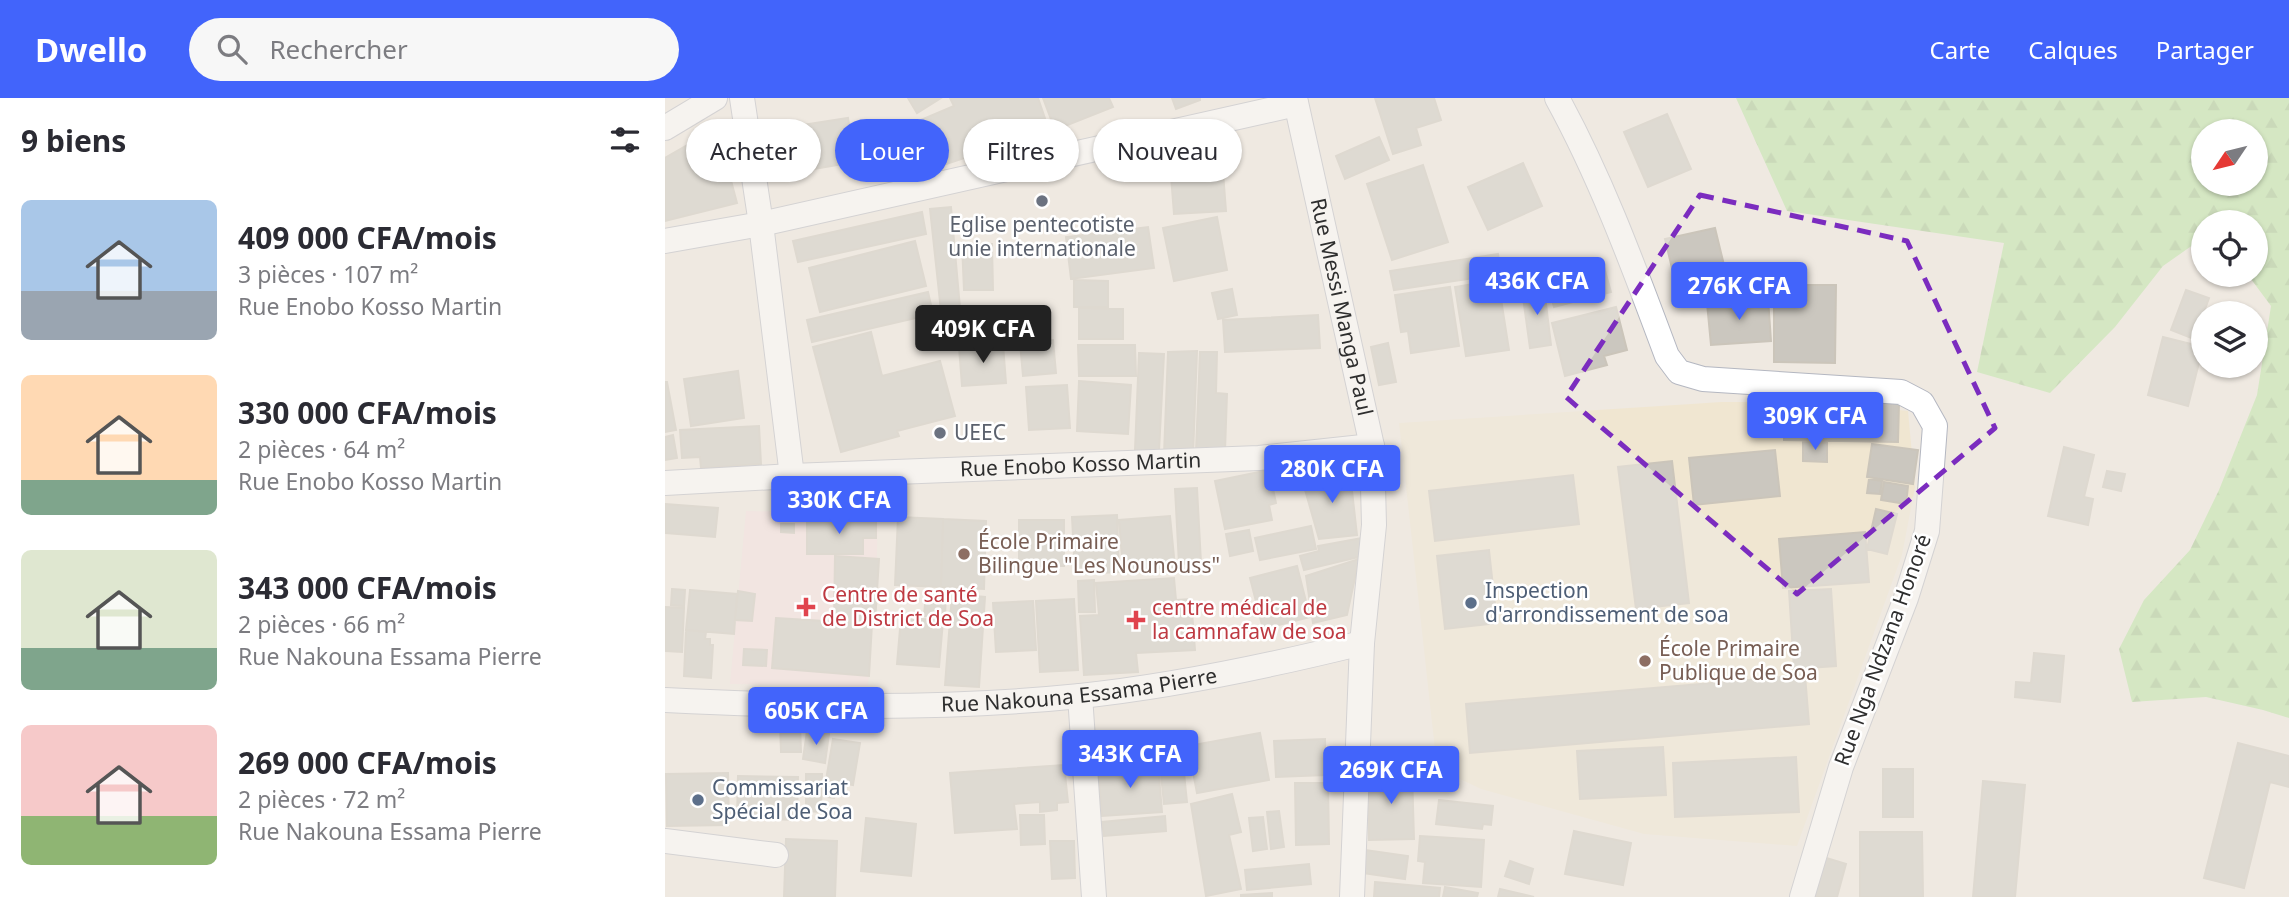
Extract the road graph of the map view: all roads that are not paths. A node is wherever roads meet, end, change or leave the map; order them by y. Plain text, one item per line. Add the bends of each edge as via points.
1 (715, 98) edge
2 (742, 98) edge
3 (1557, 98) edge
4 (1296, 101) edge
5 (665, 128) edge
6 (761, 224) junction
7 (665, 241) edge
8 (1371, 446) junction
9 (792, 476) junction
10 (665, 483) edge
11 (1362, 643) junction
12 (1080, 696) junction
13 (665, 700) edge
14 (665, 841) edge
15 (776, 855) dead end
16 (1094, 897) edge
17 (1352, 897) edge
18 (1801, 897) edge

1 - 5 street
2 - 6 street
3 - 18 street, Rue Nga Ndzana Honoré via 1621,232 1667,356 1679,372 1703,379 1901,392 1922,403 1935,426 1927,531 1840,767
4 - 6 street
4 - 8 street, Rue Messi Manga Paul
6 - 7 street
6 - 9 street
8 - 9 street, Rue Enobo Kosso Martin via 1259,458
8 - 11 street, Rue Messi Manga Paul via 1374,525
9 - 10 street, Rue Enobo Kosso Martin
11 - 12 street, Rue Nakouna Essama Pierre via 1247,670
11 - 17 street, Rue Messi Manga Paul
12 - 13 street, Rue Nakouna Essama Pierre via 962,705
12 - 16 street
14 - 15 street

